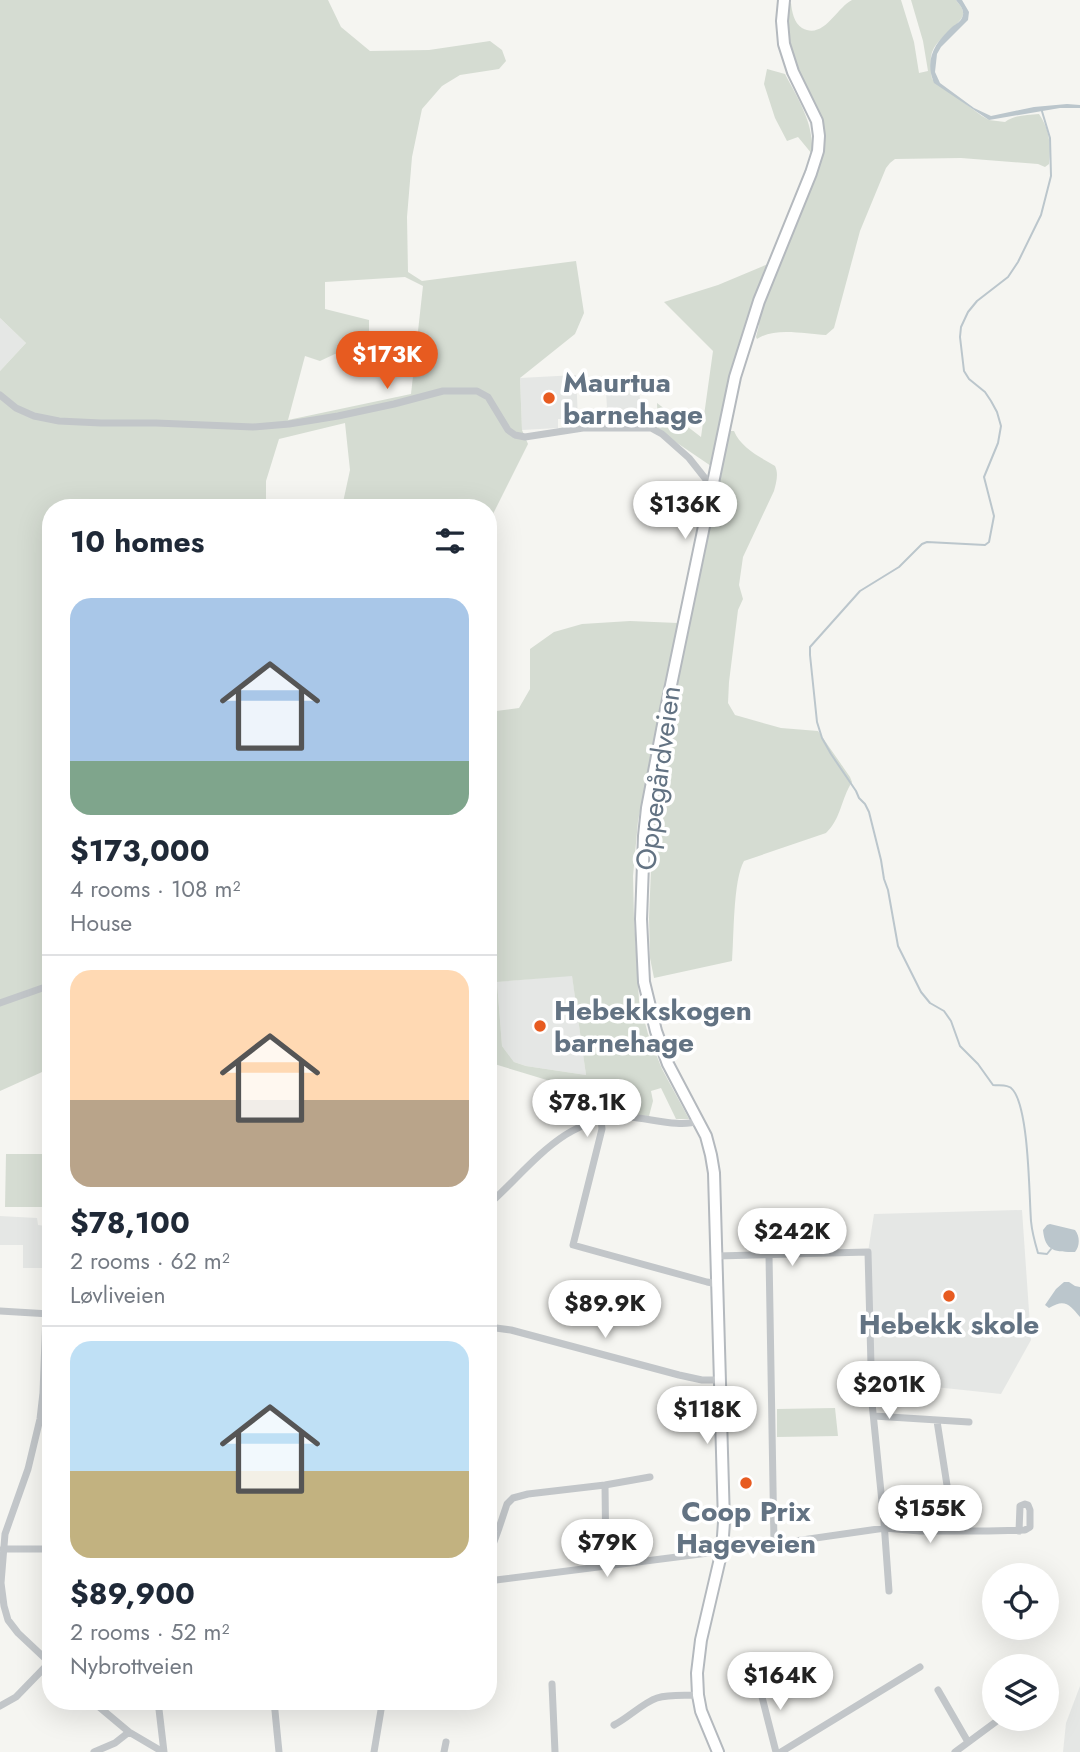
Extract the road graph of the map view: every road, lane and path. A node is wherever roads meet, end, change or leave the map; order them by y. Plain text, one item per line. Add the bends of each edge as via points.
1 (784, 0) edge
2 (0, 395) edge
3 (712, 488) junction
4 (42, 988) edge
5 (0, 1003) edge
6 (601, 1119) junction
7 (698, 1121) junction
8 (497, 1196) edge
9 (769, 1255) junction
10 (717, 1256) junction
11 (718, 1284) junction
12 (0, 1311) edge
13 (42, 1314) edge
14 (497, 1328) edge
15 (720, 1380) junction
16 (42, 1402) edge
17 (874, 1416) junction
18 (937, 1421) junction
19 (969, 1422) dead end
20 (650, 1478) dead end
21 (605, 1485) junction
22 (499, 1528) joint
23 (885, 1528) junction
24 (952, 1531) junction
25 (1019, 1531) dead end
26 (497, 1533) edge
27 (774, 1544) junction
28 (3, 1549) junction
29 (42, 1549) edge
30 (722, 1550) junction
31 (606, 1565) junction
32 (497, 1580) edge
33 (1, 1583) edge
34 (889, 1591) dead end
35 (42, 1656) edge
36 (920, 1667) dead end
37 (42, 1671) edge
38 (761, 1674) dead end
39 (552, 1684) dead end
40 (938, 1690) dead end
41 (698, 1695) junction
42 (0, 1706) edge
43 (103, 1710) edge
44 (159, 1710) edge
45 (275, 1710) edge
46 (381, 1710) edge
47 (614, 1725) dead end
48 (983, 1731) edge
49 (129, 1732) junction
50 (446, 1742) dead end
51 (968, 1742) junction
52 (94, 1752) edge
53 (164, 1752) edge
54 (279, 1752) edge
55 (374, 1752) edge
56 (444, 1752) edge
57 (555, 1752) edge
58 (718, 1752) edge
59 (779, 1752) edge
60 (955, 1752) edge

1 - 3 main road, Oppegårdveien via 784,44 817,121 818,151 747,338 725,416
2 - 3 street via 34,416 59,421 253,427 338,416 443,391 477,391 488,397 515,435 651,428 689,458
3 - 7 main road, Oppegårdveien via 647,808 641,919 644,982 656,1031
4 - 5 street
6 - 7 street
6 - 8 street via 560,1138
6 - 11 street via 573,1245
7 - 10 main road, Oppegårdveien via 713,1166
9 - 10 street
9 - 17 street via 868,1252
9 - 27 street
10 - 11 main road, Oppegårdveien
11 - 15 main road, Oppegårdveien
12 - 13 street
14 - 15 street via 679,1375
15 - 30 main road, Oppegårdveien
16 - 28 street
17 - 18 street
17 - 23 street
18 - 19 street
18 - 24 street
20 - 21 street
21 - 22 street via 513,1499
21 - 31 street
22 - 26 street
23 - 24 street
23 - 27 street
23 - 34 street
24 - 25 street
27 - 30 street
28 - 29 street
28 - 33 street
30 - 31 street
30 - 41 main road, Oppegårdveien via 699,1652
31 - 32 street
33 - 35 street via 8,1620
36 - 59 street
37 - 42 street
38 - 59 street via 761,1693
39 - 57 street
40 - 51 street
41 - 47 street via 658,1698
41 - 58 main road, Oppegårdveien
43 - 49 street
44 - 53 street
45 - 54 street
46 - 55 street
48 - 51 street
49 - 52 street
49 - 53 street
50 - 56 street
51 - 60 street

